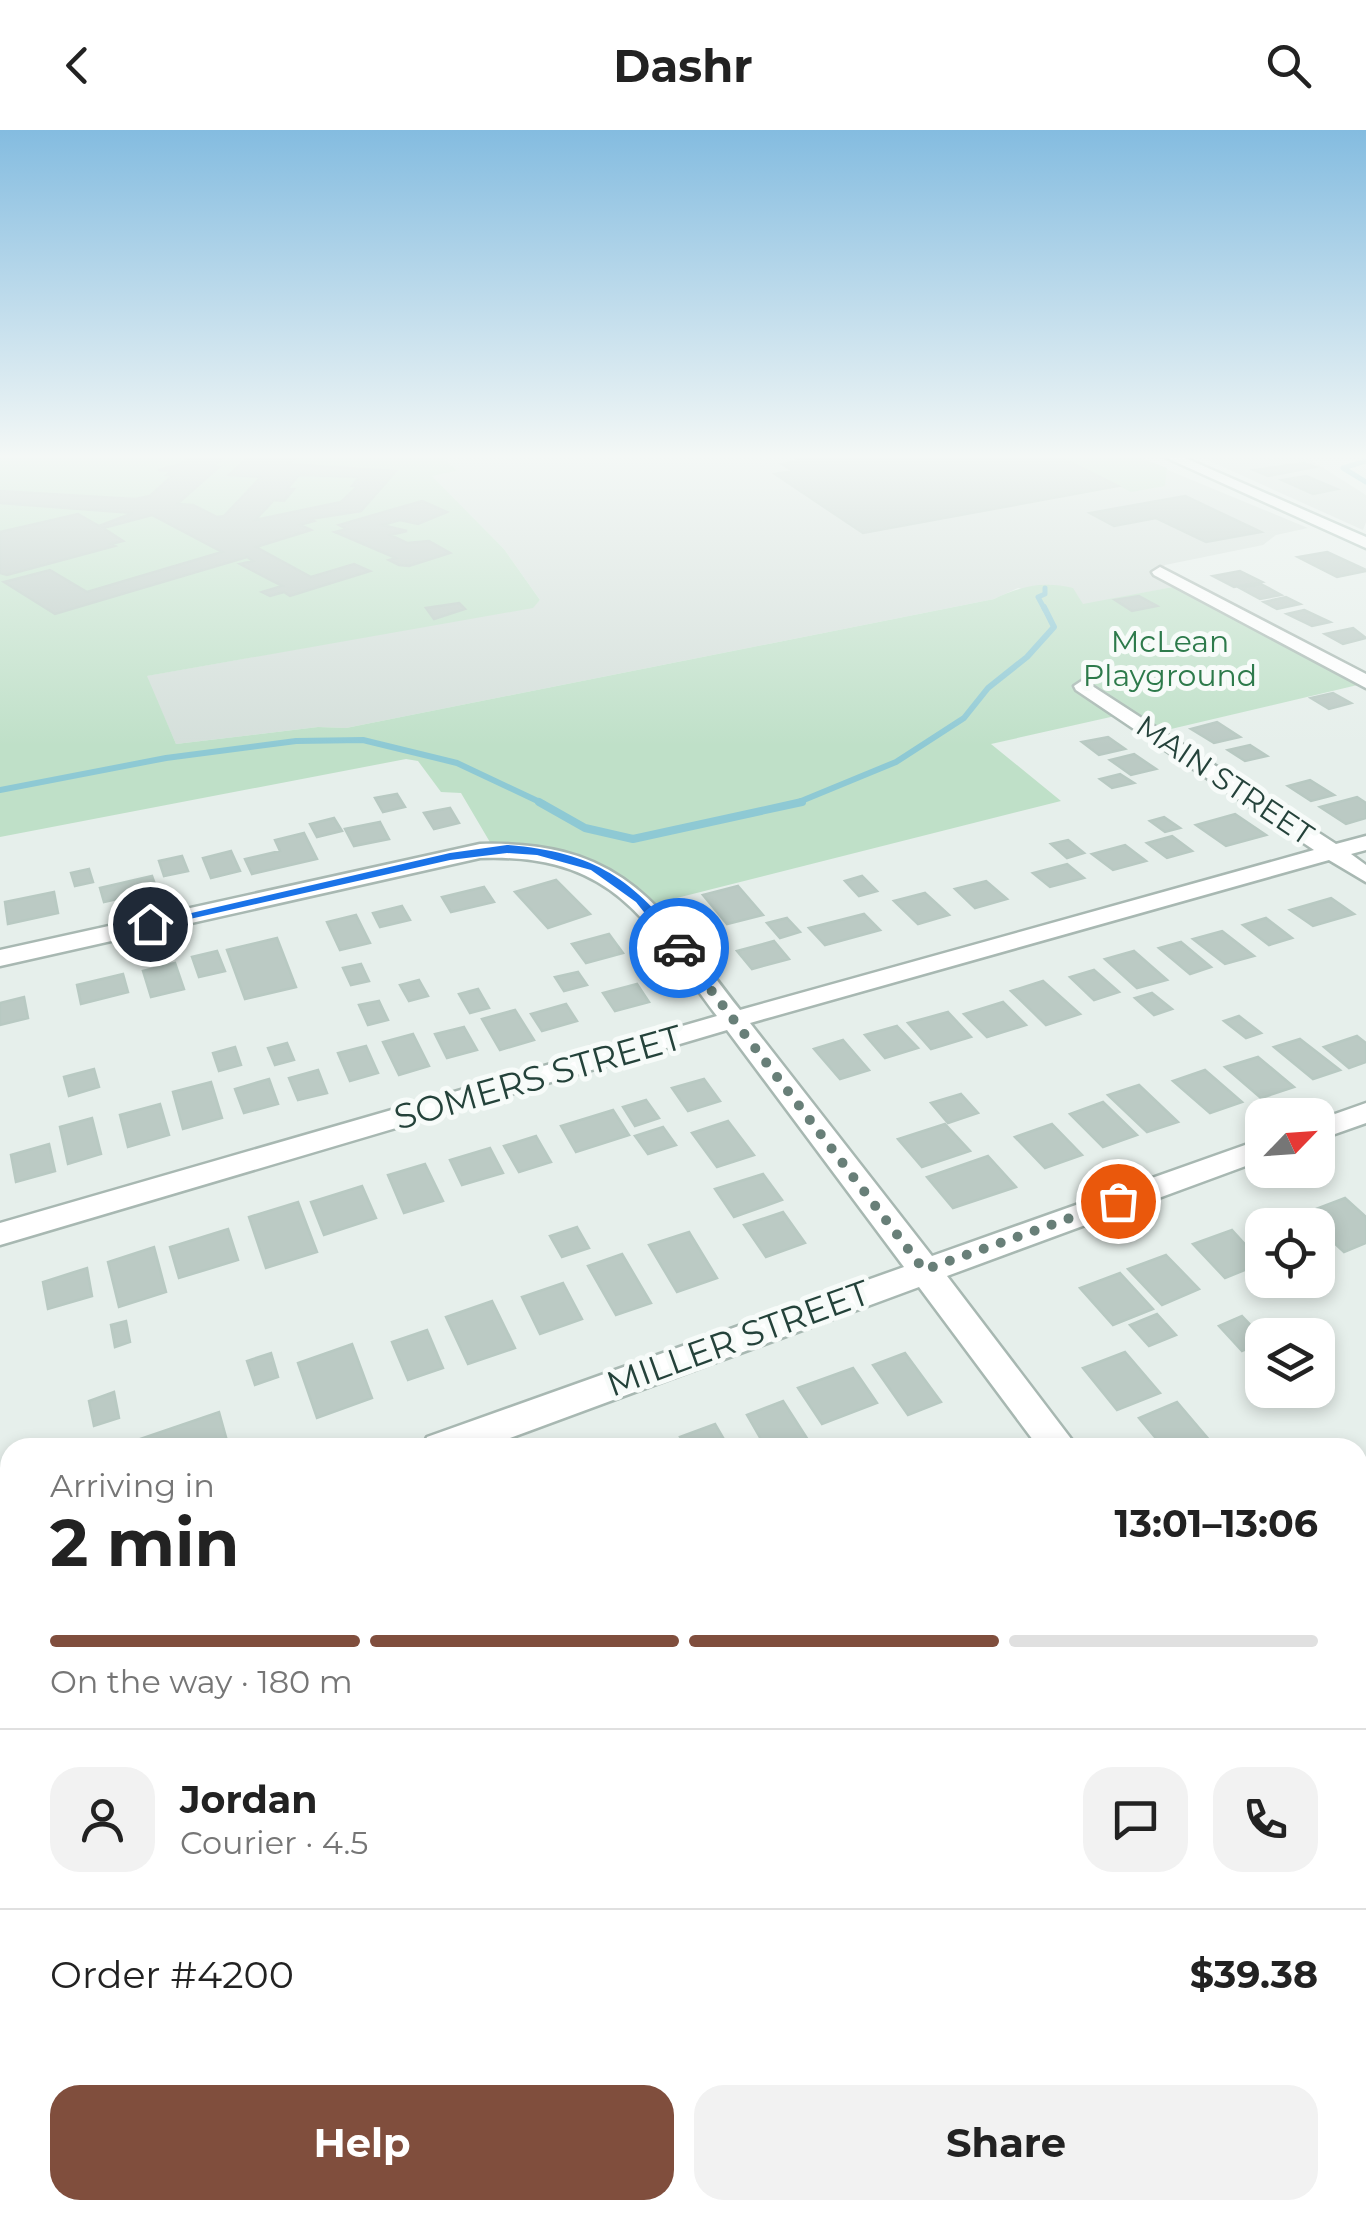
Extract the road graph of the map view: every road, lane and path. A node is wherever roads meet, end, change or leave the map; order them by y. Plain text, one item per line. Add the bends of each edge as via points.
1 (1160, 572) dead end
2 (1366, 682) edge
3 (1083, 686) dead end
4 (1366, 844) edge
5 (1333, 853) junction
6 (1366, 875) edge
7 (0, 958) edge
8 (734, 1020) junction
9 (1366, 1112) edge
10 (1335, 1124) edge
11 (1245, 1155) edge
12 (0, 1234) edge
13 (924, 1270) junction
14 (467, 1438) edge
15 (1052, 1438) edge

1 - 2 street
3 - 5 street, MAIN STREET
4 - 5 street, SOMERS STREET
5 - 6 street, MAIN STREET
5 - 8 street, SOMERS STREET
7 - 8 street via 480,851 538,851 595,867 641,900
8 - 12 street, SOMERS STREET
8 - 13 street
9 - 10 street
11 - 13 street, MILLER STREET
13 - 14 street, MILLER STREET
13 - 15 street

